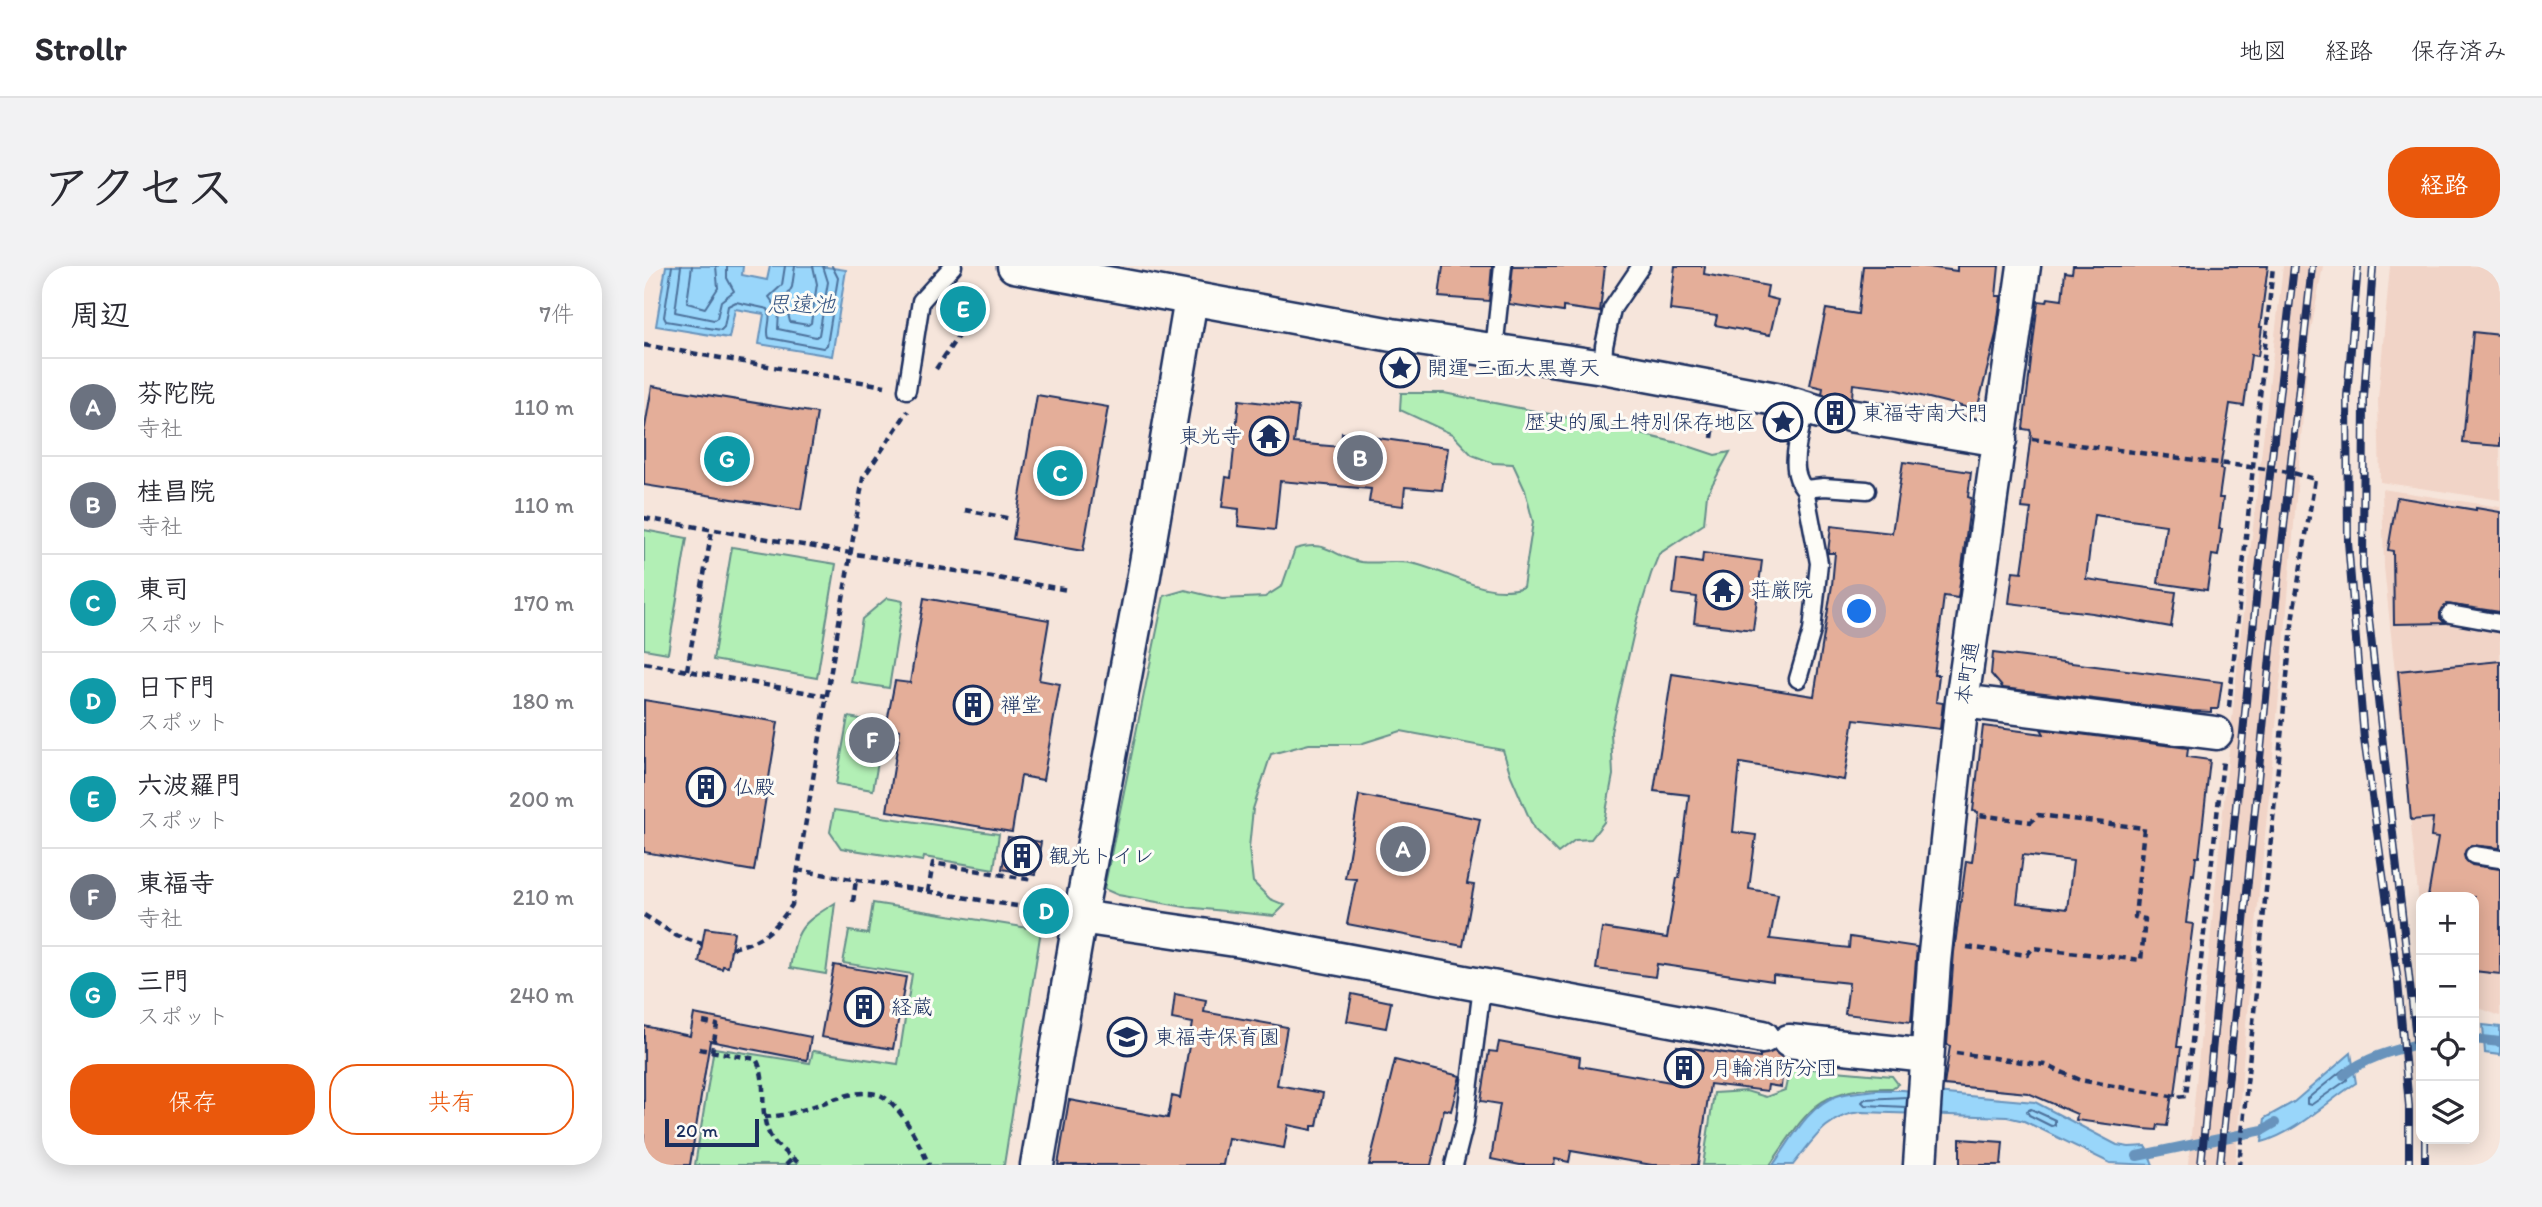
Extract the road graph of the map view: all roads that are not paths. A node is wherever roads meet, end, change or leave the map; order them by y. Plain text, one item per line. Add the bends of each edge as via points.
1 (953, 266) edge
2 (1014, 266) edge
3 (1503, 266) edge
4 (1641, 266) edge
5 (2024, 266) edge
6 (1191, 299) junction
7 (1494, 349) junction
8 (1603, 366) junction
9 (907, 390) road end
10 (1825, 412) junction
11 (2000, 440) junction
12 (1805, 489) junction
13 (1867, 490) dead end
14 (2450, 614) dead end
15 (2500, 623) edge
16 (1798, 679) dead end
17 (1962, 701) junction
18 (2223, 732) road end
19 (2474, 855) dead end
20 (2500, 859) edge
21 (1080, 917) junction
22 (1482, 986) junction
23 (1926, 1069) junction
24 (1037, 1165) edge
25 (1454, 1165) edge
26 (1920, 1165) edge

1 - 9 lane via 921,301
2 - 6 street
3 - 7 lane
4 - 8 lane via 1612,309
5 - 11 street, 本町通
6 - 7 street
6 - 21 street
7 - 8 street
8 - 10 street
10 - 11 street
10 - 12 lane via 1795,471
11 - 17 street, 本町通
12 - 13 lane
12 - 16 lane via 1819,563 1812,631
14 - 15 lane
17 - 18 street
17 - 23 street, 本町通
19 - 20 lane
21 - 22 street via 1242,941
21 - 24 street
22 - 23 street
22 - 25 lane via 1465,1122
23 - 26 street, 本町通

